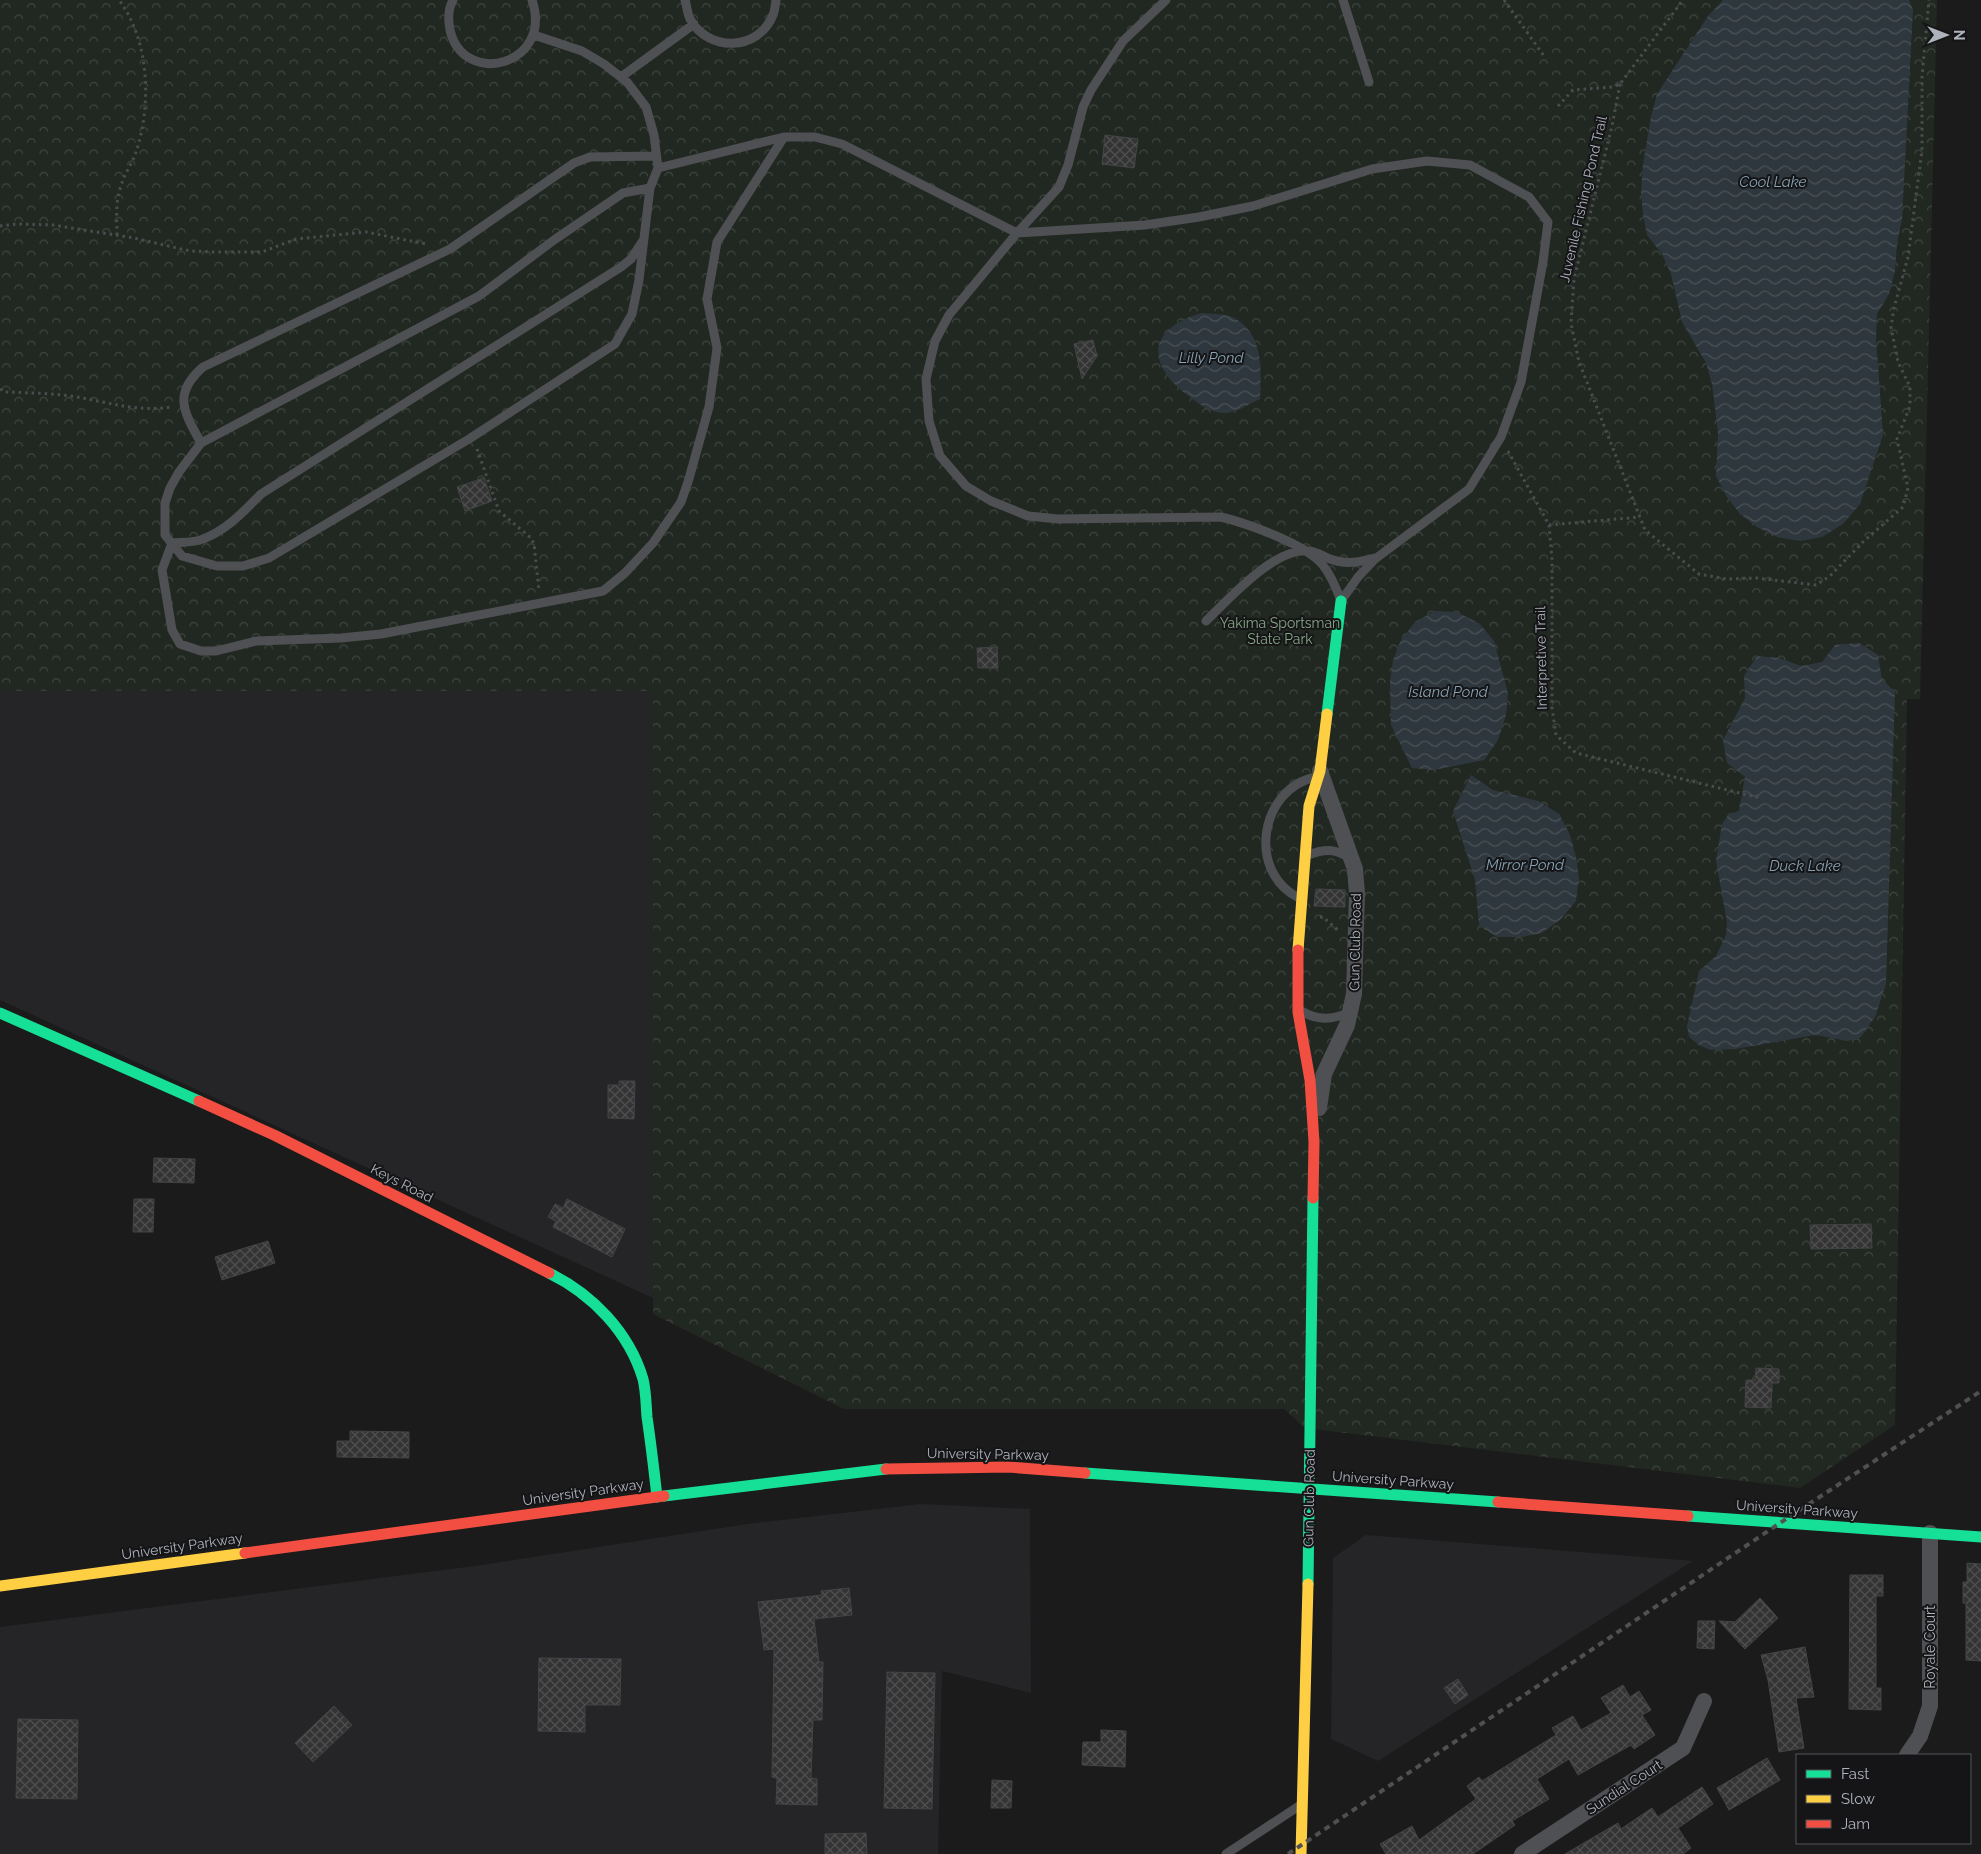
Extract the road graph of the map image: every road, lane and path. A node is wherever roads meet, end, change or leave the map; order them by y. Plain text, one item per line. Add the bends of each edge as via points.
1 (119, 0) edge
2 (453, 0) edge
3 (532, 0) edge
4 (685, 0) edge
5 (776, 0) edge
6 (1166, 0) edge
7 (1343, 0) edge
8 (1504, 0) edge
9 (1683, 0) edge
10 (1929, 0) edge
11 (694, 24) junction
12 (534, 35) junction
13 (1544, 56) dead end
14 (621, 77) junction
15 (1369, 82) dead end
16 (1620, 84) junction
17 (1558, 106) dead end
18 (784, 137) junction
19 (656, 156) junction
20 (658, 168) junction
21 (650, 188) junction
22 (0, 226) edge
23 (1017, 233) junction
24 (117, 235) junction
25 (644, 238) junction
26 (450, 249) junction
27 (0, 389) edge
28 (185, 406) junction
29 (473, 437) junction
30 (1501, 437) junction
31 (201, 443) junction
32 (1640, 517) junction
33 (1549, 525) junction
34 (172, 543) junction
35 (1308, 551) junction
36 (1378, 557) junction
37 (1341, 601) junction
38 (540, 603) junction
39 (1206, 622) dead end
40 (1320, 774) junction
41 (1760, 798) dead end
42 (1305, 855) junction
43 (1351, 860) junction
44 (1301, 898) junction
45 (1300, 917) junction
46 (1356, 946) junction
47 (1298, 1010) junction
48 (1350, 1012) junction
49 (0, 1013) edge
50 (1314, 1142) junction
51 (1310, 1488) junction
52 (657, 1497) junction
53 (1930, 1533) junction
54 (1981, 1537) edge
55 (0, 1586) edge
56 (1704, 1701) dead end
57 (1908, 1754) edge
58 (1302, 1804) junction
59 (1226, 1854) edge
60 (1301, 1854) edge
61 (1522, 1854) edge

1 - 24 path via 136,31 144,67 145,100 135,155 120,186
2 - 12 lane via 448,22 452,38 462,52 477,61 494,64 511,60 525,50
3 - 12 lane via 536,18
4 - 11 lane via 689,18
5 - 11 lane via 774,15 764,30 750,41 715,42
6 - 23 lane via 1123,41 1096,82 1083,106 1060,187
7 - 15 lane
8 - 13 path
9 - 16 path
10 - 32 path, Juvenile Fishing Pond Trail via 1922,77 1922,150 1908,257 1891,327 1898,362 1910,387 1910,406 1897,439 1908,488 1903,507 1816,586 1756,578 1726,580 1699,574 1645,530
11 - 14 lane
12 - 14 lane via 582,51
14 - 19 lane via 646,107
16 - 17 path via 1573,90
16 - 32 path, Juvenile Fishing Pond Trail via 1574,279 1571,323 1579,362
18 - 20 lane
18 - 23 lane via 815,137 842,144
18 - 38 lane via 717,242 707,299 717,348 714,375 709,407 681,502 653,543 603,591
19 - 20 lane
19 - 26 lane via 590,157 574,163
20 - 21 lane
21 - 25 lane
21 - 31 lane via 623,193 479,296
22 - 24 path via 53,226
23 - 30 lane via 1145,225 1253,206 1372,169 1427,161 1470,165 1529,197 1548,222 1521,382
23 - 35 lane via 948,315 935,341 926,379 929,421 940,456 966,486 991,501 1028,516 1058,519 1221,517 1242,522
24 - 26 path via 190,250 262,252 296,239 366,232
25 - 29 lane via 632,314 615,344
25 - 34 lane via 631,260 621,267 261,494 234,521 202,540
26 - 28 lane via 203,367 190,379 184,393
27 - 28 path via 80,398 122,407
28 - 31 lane via 186,417
29 - 34 lane via 269,558 243,566 217,566 182,556
29 - 38 path via 499,511 534,544
30 - 33 path, Interpretive Trail
30 - 36 lane via 1469,489
31 - 34 lane via 170,488 165,502 165,534
32 - 33 path
33 - 41 path, Interpretive Trail via 1552,707 1556,735 1576,753
34 - 38 lane via 162,570 172,630 180,644 201,651 216,652 256,641 381,634
35 - 36 lane via 1340,562
35 - 37 lane via 1333,580
35 - 39 lane via 1289,555 1264,568
36 - 37 lane
37 - 40 street, Gun Club Road
40 - 42 street, Gun Club Road via 1309,806
40 - 43 street, Gun Club Road
40 - 44 lane via 1289,789 1276,804 1268,827 1266,853 1272,873 1282,887
42 - 43 lane via 1326,850 1342,853
42 - 44 street, Gun Club Road
43 - 46 street, Gun Club Road via 1357,893
44 - 45 street, Gun Club Road
45 - 46 path via 1323,917
45 - 47 street, Gun Club Road
46 - 48 street, Gun Club Road
47 - 48 lane via 1315,1018 1328,1019
47 - 50 street, Gun Club Road via 1310,1080
48 - 50 street, Gun Club Road via 1324,1074
49 - 52 street, Keys Road via 274,1135 569,1283 608,1319 631,1348 643,1380
50 - 51 street, Gun Club Road
51 - 52 street, University Parkway via 1008,1467 888,1468
51 - 53 street, University Parkway
51 - 58 street, Gun Club Road
52 - 55 street, University Parkway
53 - 54 street, University Parkway
53 - 57 street, Royale Court via 1930,1706 1920,1736
56 - 61 street, Sundial Court via 1682,1748
58 - 59 lane
58 - 60 street, Gun Club Road

